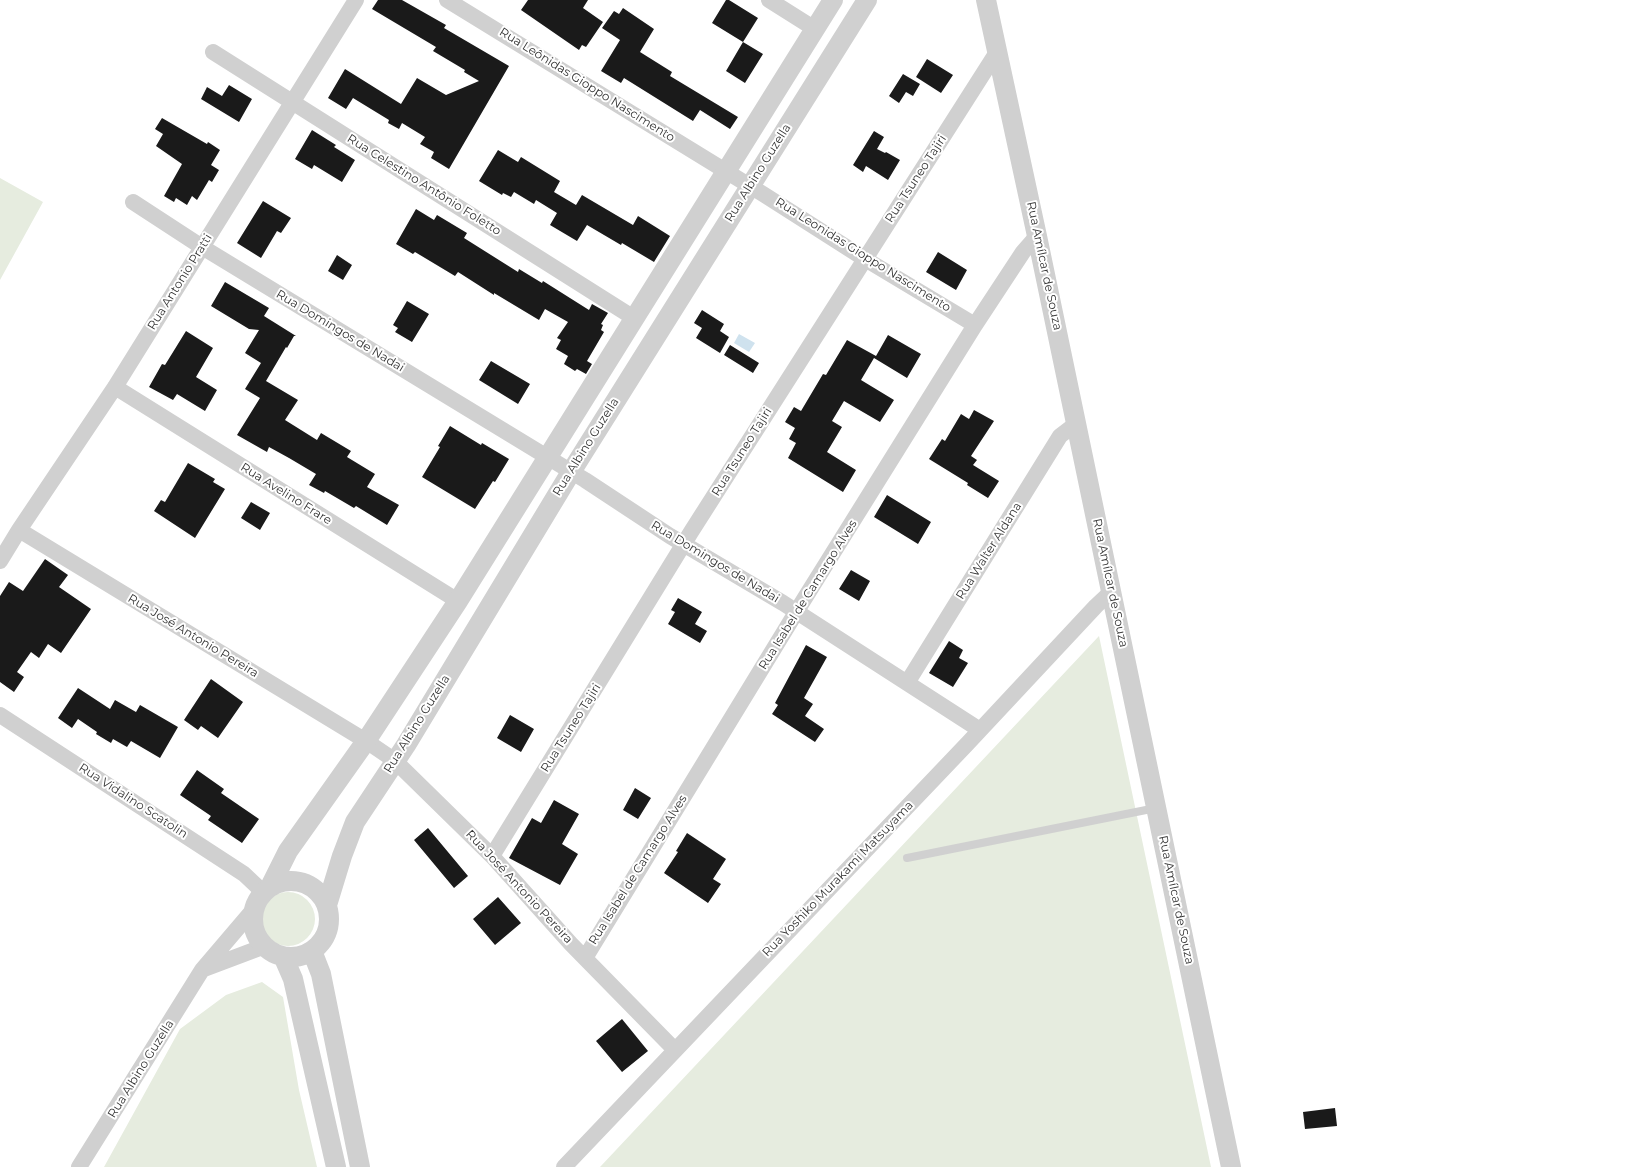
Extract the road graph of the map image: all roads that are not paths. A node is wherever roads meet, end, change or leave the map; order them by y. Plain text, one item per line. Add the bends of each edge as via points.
1 (356, 0) edge
2 (447, 0) edge
3 (769, 0) edge
4 (833, 0) edge
5 (867, 0) edge
6 (986, 0) edge
7 (815, 29) junction
8 (213, 52) dead end
9 (997, 52) junction
10 (293, 102) junction
11 (726, 171) junction
12 (750, 185) junction
13 (133, 202) dead end
14 (1038, 236) junction
15 (202, 247) junction
16 (865, 259) junction
17 (634, 318) junction
18 (976, 325) junction
19 (115, 387) junction
20 (1077, 424) junction
21 (547, 458) junction
22 (571, 472) junction
23 (19, 530) junction
24 (684, 544) junction
25 (0, 562) edge
26 (1112, 591) junction
27 (458, 601) junction
28 (797, 612) junction
29 (907, 683) junction
30 (0, 714) edge
31 (980, 730) junction
32 (366, 741) junction
33 (394, 760) junction
34 (1156, 808) junction
35 (492, 856) junction
36 (907, 858) dead end
37 (263, 896) junction
38 (327, 905) junction
39 (265, 946) junction
40 (312, 951) junction
41 (282, 956) junction
42 (585, 958) junction
43 (202, 970) junction
44 (675, 1050) junction
45 (79, 1167) edge
46 (336, 1167) edge
47 (360, 1167) edge
48 (564, 1167) edge
49 (1231, 1167) edge

1 - 10 street, Rua Antonio Pratti
2 - 11 street, Rua Leônidas Gioppo Nascimento
3 - 7 street
4 - 7 street
5 - 12 street, Rua Albino Guzella
6 - 9 street, Rua Amílcar de Souza
7 - 11 street
8 - 10 street, Rua Celestino Antônio Foletto
9 - 14 street, Rua Amílcar de Souza
9 - 16 street, Rua Tsuneo Tajiri
10 - 15 street, Rua Antonio Pratti
10 - 17 street, Rua Celestino Antônio Foletto
11 - 12 street, Rua Leônidas Gioppo Nascimento
11 - 17 street
12 - 16 street, Rua Leonidas Gioppo Nascimento
12 - 22 street, Rua Albino Guzella
13 - 15 street, Rua Domingos de Nadai
14 - 18 street, Rua Isabel de Camargo Alves via 1023,252
14 - 20 street, Rua Amílcar de Souza
15 - 19 street, Rua Antonio Pratti
15 - 21 street, Rua Domingos de Nadai
16 - 18 street, Rua Leonidas Gioppo Nascimento
16 - 24 street, Rua Tsuneo Tajiri
17 - 21 street
18 - 28 street, Rua Isabel de Camargo Alves
19 - 23 street, Rua Antonio Pratti
19 - 27 street, Rua Avelino Frare
20 - 26 street, Rua Amílcar de Souza
20 - 29 street, Rua Walter Aldana via 1060,436
21 - 22 street, Rua Domingos de Nadai
21 - 27 street
22 - 24 street, Rua Domingos de Nadai
22 - 33 street, Rua Albino Guzella via 406,745
23 - 25 street, Rua Antonio Pratti
23 - 32 street, Rua José Antonio Pereira
24 - 28 street, Rua Domingos de Nadai
24 - 35 street, Rua Tsuneo Tajiri
26 - 31 street, Rua Yoshiko Murakami Matsuyama
26 - 34 street, Rua Amílcar de Souza
27 - 32 street
28 - 29 street, Rua Domingos de Nadai
28 - 42 street, Rua Isabel de Camargo Alves
29 - 31 street, Rua Domingos de Nadai
30 - 37 street, Rua Vidalino Scatolin via 244,874
31 - 44 street, Rua Yoshiko Murakami Matsuyama
32 - 33 street, Rua José Antonio Pereira
32 - 37 street via 288,851
33 - 35 street, Rua José Antonio Pereira
33 - 38 street, Rua Albino Guzella via 355,822
34 - 36 lane
34 - 49 street, Rua Amílcar de Souza
35 - 42 street, Rua José Antonio Pereira
37 - 38 street via 279,882 297,881 318,893
37 - 39 street via 253,919 254,929
37 - 43 street, Rua Albino Guzella
38 - 40 street via 329,916 326,936
39 - 41 street
39 - 43 street
40 - 41 street via 293,957
40 - 47 street via 321,974
41 - 46 street via 293,979
42 - 44 street, Rua José Antonio Pereira
43 - 45 street, Rua Albino Guzella
44 - 48 street, Rua Yoshiko Murakami Matsuyama

